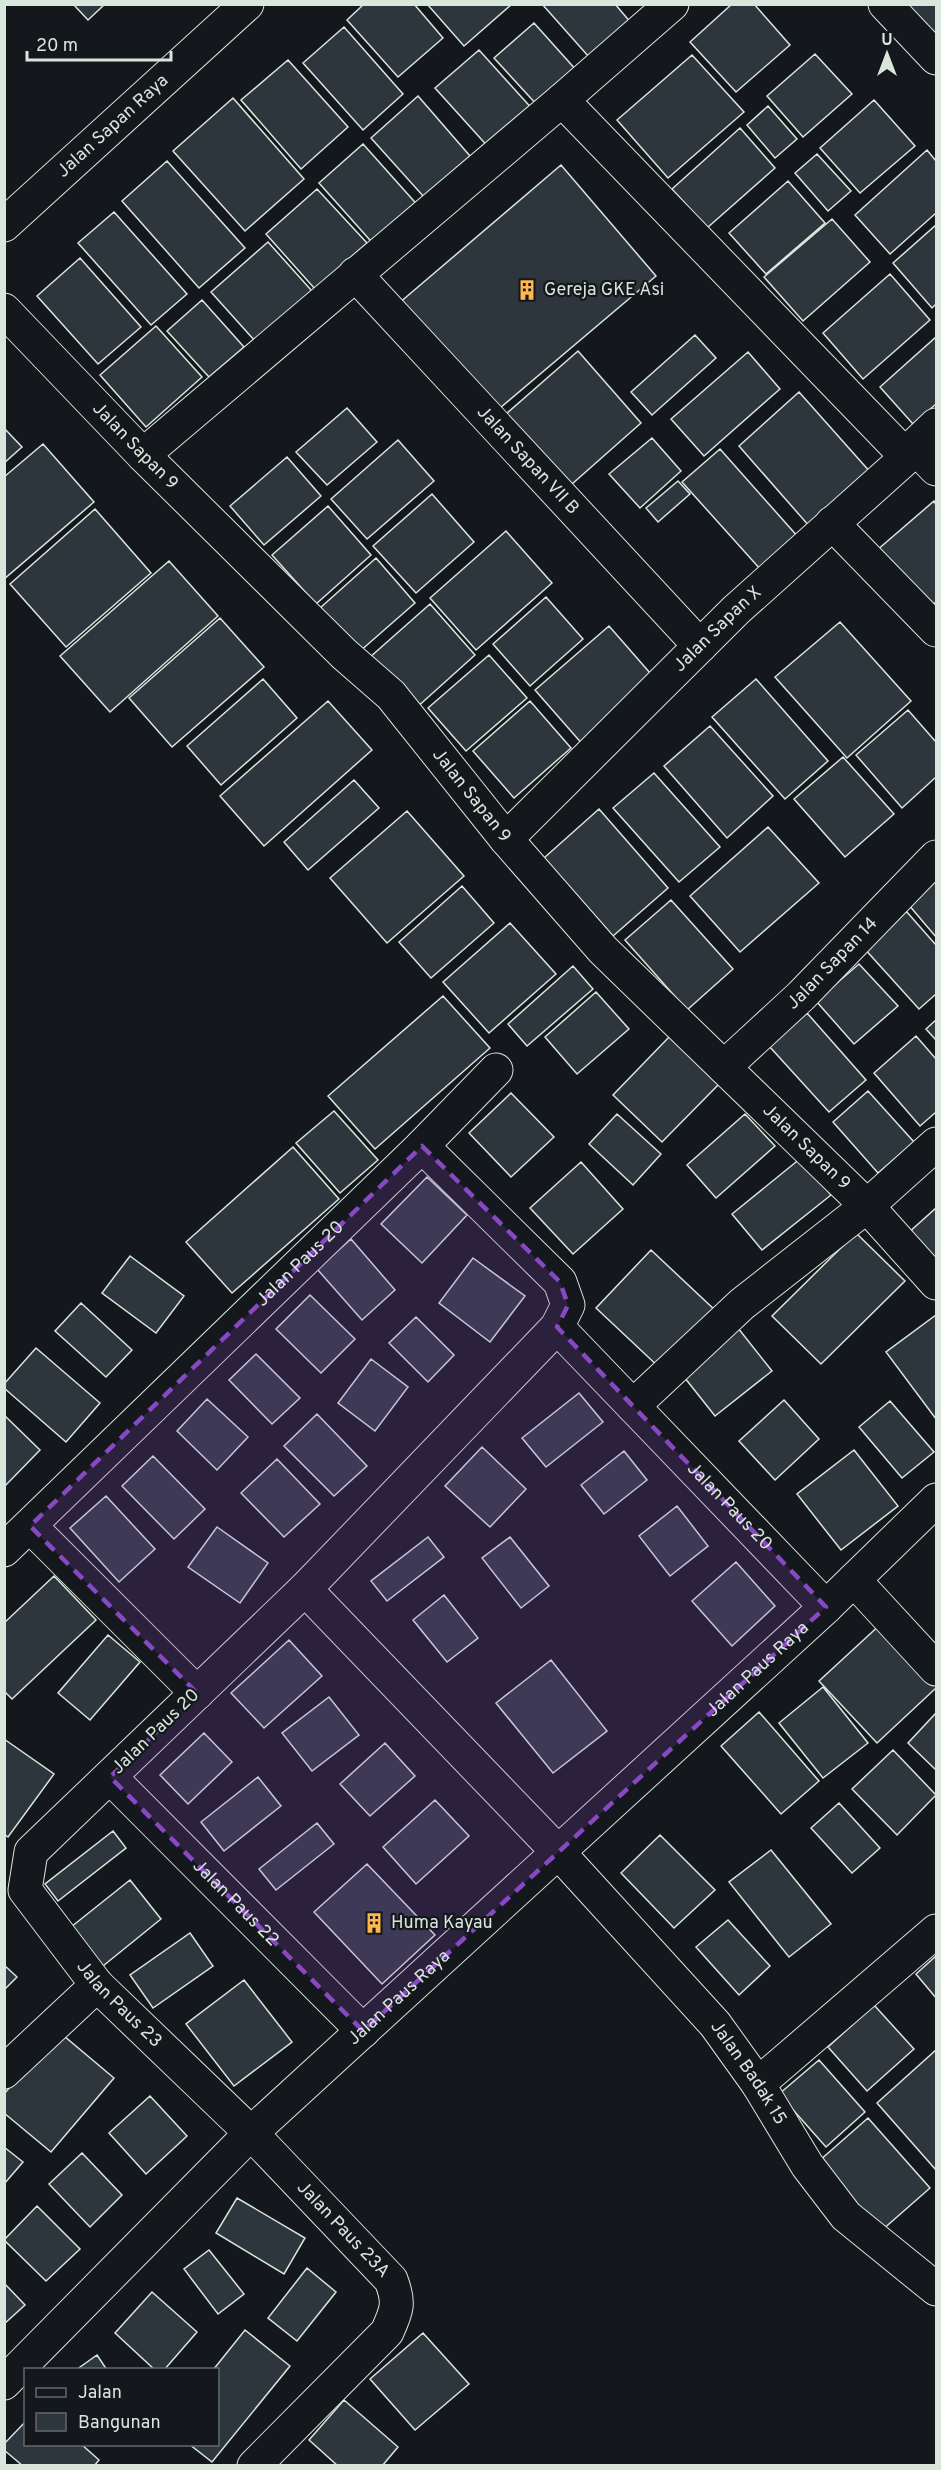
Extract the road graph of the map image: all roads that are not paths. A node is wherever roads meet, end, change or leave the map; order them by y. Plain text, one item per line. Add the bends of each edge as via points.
1 (247, 4) edge
2 (672, 4) edge
3 (885, 4) edge
4 (936, 58) edge
5 (562, 100) junction
6 (4, 225) edge
7 (356, 274) junction
8 (4, 310) edge
9 (923, 449) edge
10 (143, 455) junction
11 (832, 524) junction
12 (936, 630) edge
13 (700, 646) junction
14 (506, 839) junction
15 (936, 857) edge
16 (724, 1067) junction
17 (496, 1070) dead end
18 (936, 1144) edge
19 (422, 1146) junction
20 (867, 1206) junction
21 (936, 1283) edge
22 (558, 1328) junction
23 (633, 1406) junction
24 (936, 1500) edge
25 (30, 1526) junction
26 (4, 1550) edge
27 (854, 1580) junction
28 (305, 1589) junction
29 (826, 1607) junction
30 (936, 1670) edge
31 (197, 1693) junction
32 (110, 1777) junction
33 (31, 1852) joint
34 (559, 1853) junction
35 (936, 1931) edge
36 (97, 1985) junction
37 (363, 2031) junction
38 (4, 2072) edge
39 (758, 2084) junction
40 (251, 2133) junction
41 (936, 2289) edge
42 (4, 2383) edge
43 (254, 2466) edge

1 - 6 street, Jalan Sapan Raya
2 - 5 street
3 - 4 street
5 - 7 street
5 - 9 street
7 - 10 street
7 - 13 street, Jalan Sapan VII B
8 - 10 street, Jalan Sapan 9
9 - 11 street, Jalan Sapan X
10 - 14 street, Jalan Sapan 9 via 344,654 391,695
11 - 12 street
11 - 13 street, Jalan Sapan X
13 - 14 street, Jalan Sapan X
14 - 16 street, Jalan Sapan 9 via 603,950
15 - 16 street, Jalan Sapan 14 via 801,996
16 - 20 street, Jalan Sapan 9
17 - 19 street
18 - 20 street
19 - 22 street, Jalan Paus 20 via 560,1282 568,1305
19 - 25 street, Jalan Paus 20
20 - 21 street, Jalan Sapan 9
20 - 23 street via 742,1304
22 - 23 street, Jalan Paus 20
22 - 28 street, Jalan Paus 20
23 - 29 street, Jalan Paus 20
24 - 27 street, Jalan Paus Raya
25 - 26 street, Jalan Paus 20
25 - 31 street
27 - 29 street, Jalan Paus Raya
27 - 30 street
28 - 31 street, Jalan Paus 20
28 - 34 street, Jalan Badak 15
29 - 34 street, Jalan Paus Raya
31 - 32 street, Jalan Paus 20
32 - 33 street, Jalan Paus 20
32 - 37 street, Jalan Paus 22
33 - 36 street, Jalan Paus 23 via 25,1890
34 - 37 street, Jalan Paus Raya
34 - 39 street, Jalan Badak 15 via 715,2024
35 - 39 street
36 - 38 street
36 - 40 street, Jalan Paus 23
37 - 40 street, Jalan Paus Raya
39 - 41 street, Jalan Badak 15 via 807,2165 846,2216
40 - 42 street, Jalan Paus Raya
40 - 43 street, Jalan Paus 23A via 391,2280 398,2297 387,2332

